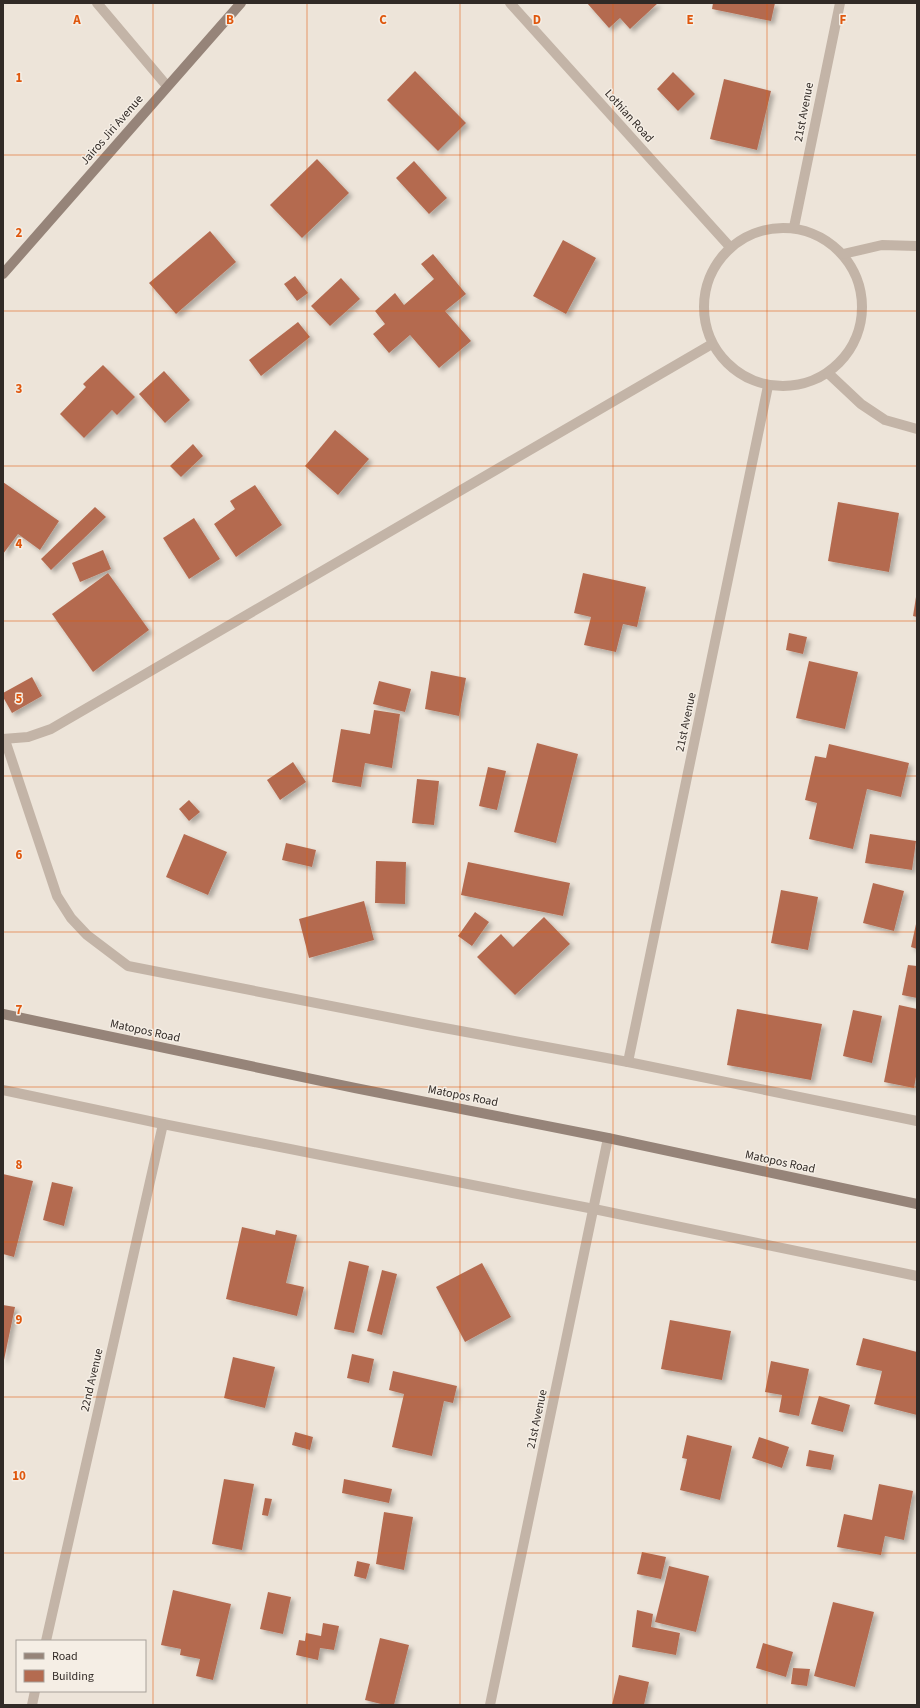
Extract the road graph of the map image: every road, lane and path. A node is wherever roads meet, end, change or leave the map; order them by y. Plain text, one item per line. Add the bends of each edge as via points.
1 (97, 3) edge
2 (241, 3) edge
3 (510, 3) edge
4 (840, 3) edge
5 (167, 86) junction
6 (794, 227) junction
7 (917, 246) edge
8 (730, 247) junction
9 (843, 254) junction
10 (3, 274) edge
11 (712, 344) junction
12 (828, 373) junction
13 (768, 386) junction
14 (917, 429) edge
15 (4, 739) edge
16 (3, 1014) edge
17 (628, 1062) junction
18 (3, 1090) edge
19 (917, 1121) edge
20 (163, 1124) junction
21 (608, 1138) junction
22 (917, 1204) edge
23 (594, 1209) junction
24 (917, 1276) edge
25 (46, 1640) edge
26 (35, 1692) edge
27 (32, 1705) edge
28 (490, 1705) edge

1 - 5 street
2 - 5 main road, Jairos Jiri Avenue
3 - 8 street, Lothian Road
4 - 6 street, 21st Avenue
5 - 10 main road, Jairos Jiri Avenue
6 - 8 street via 760,230
6 - 9 street via 821,236
7 - 9 street via 882,245
8 - 11 street via 713,267 704,292 704,318
9 - 12 street via 855,272 862,294 862,316 856,338 845,358
11 - 13 street via 735,371
11 - 15 street via 51,729 28,737
12 - 13 street via 810,382 789,387
12 - 14 street via 861,404 885,420
13 - 17 street, 21st Avenue
15 - 17 street via 57,896 71,918 87,935 128,966
16 - 21 main road, Matopos Road via 348,1087
17 - 19 street
18 - 20 street
20 - 23 street
20 - 25 street, 22nd Avenue
21 - 22 main road, Matopos Road
21 - 23 street, 21st Avenue
23 - 24 street
23 - 28 street, 21st Avenue
26 - 27 street

